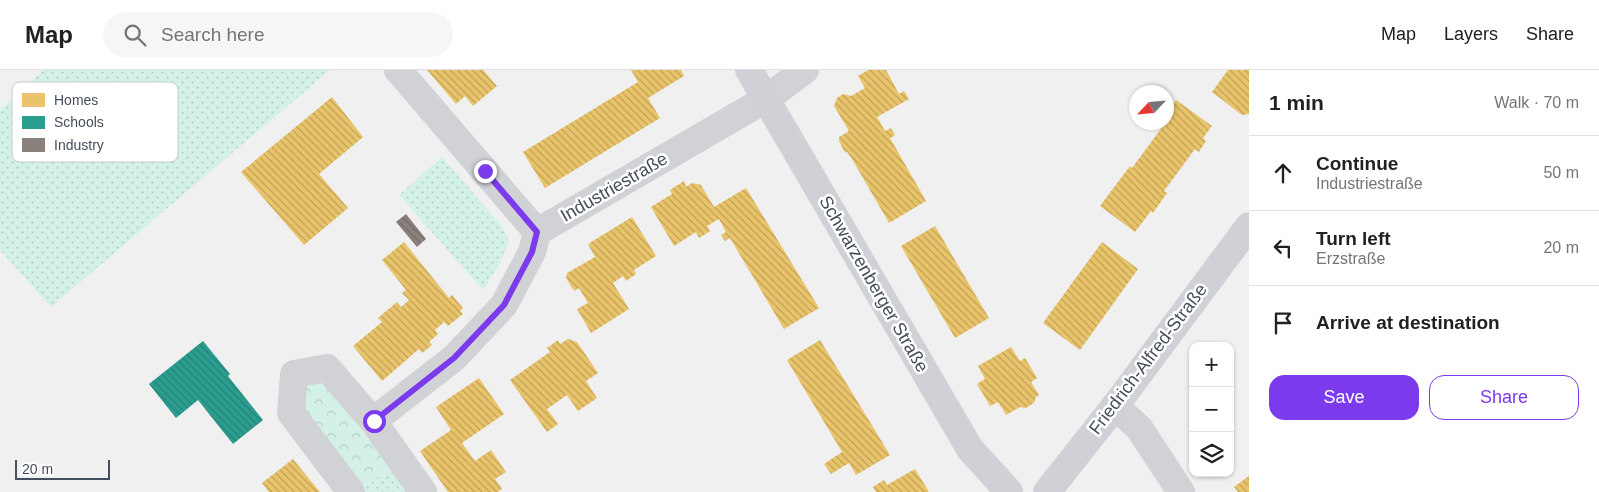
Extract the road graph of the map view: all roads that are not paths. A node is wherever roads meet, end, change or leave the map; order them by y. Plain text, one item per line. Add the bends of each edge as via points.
1 (398, 70) edge
2 (749, 70) edge
3 (805, 70) edge
4 (766, 99) junction
5 (1249, 226) edge
6 (537, 232) junction
7 (1115, 406) junction
8 (374, 421) junction
9 (351, 492) edge
10 (423, 492) edge
11 (1009, 492) edge
12 (1047, 492) edge
13 (1181, 492) edge

1 - 6 street
2 - 4 main road, Schwarzenberger Straße
3 - 4 street, Industriestraße
4 - 6 street, Industriestraße
4 - 11 main road, Schwarzenberger Straße via 970,449
5 - 7 main road, Friedrich-Alfred-Straße
6 - 8 street via 532,252 504,305 454,358
7 - 12 main road, Friedrich-Alfred-Straße
7 - 13 street via 1139,428
8 - 9 street via 327,368 294,374 291,413
8 - 10 street

